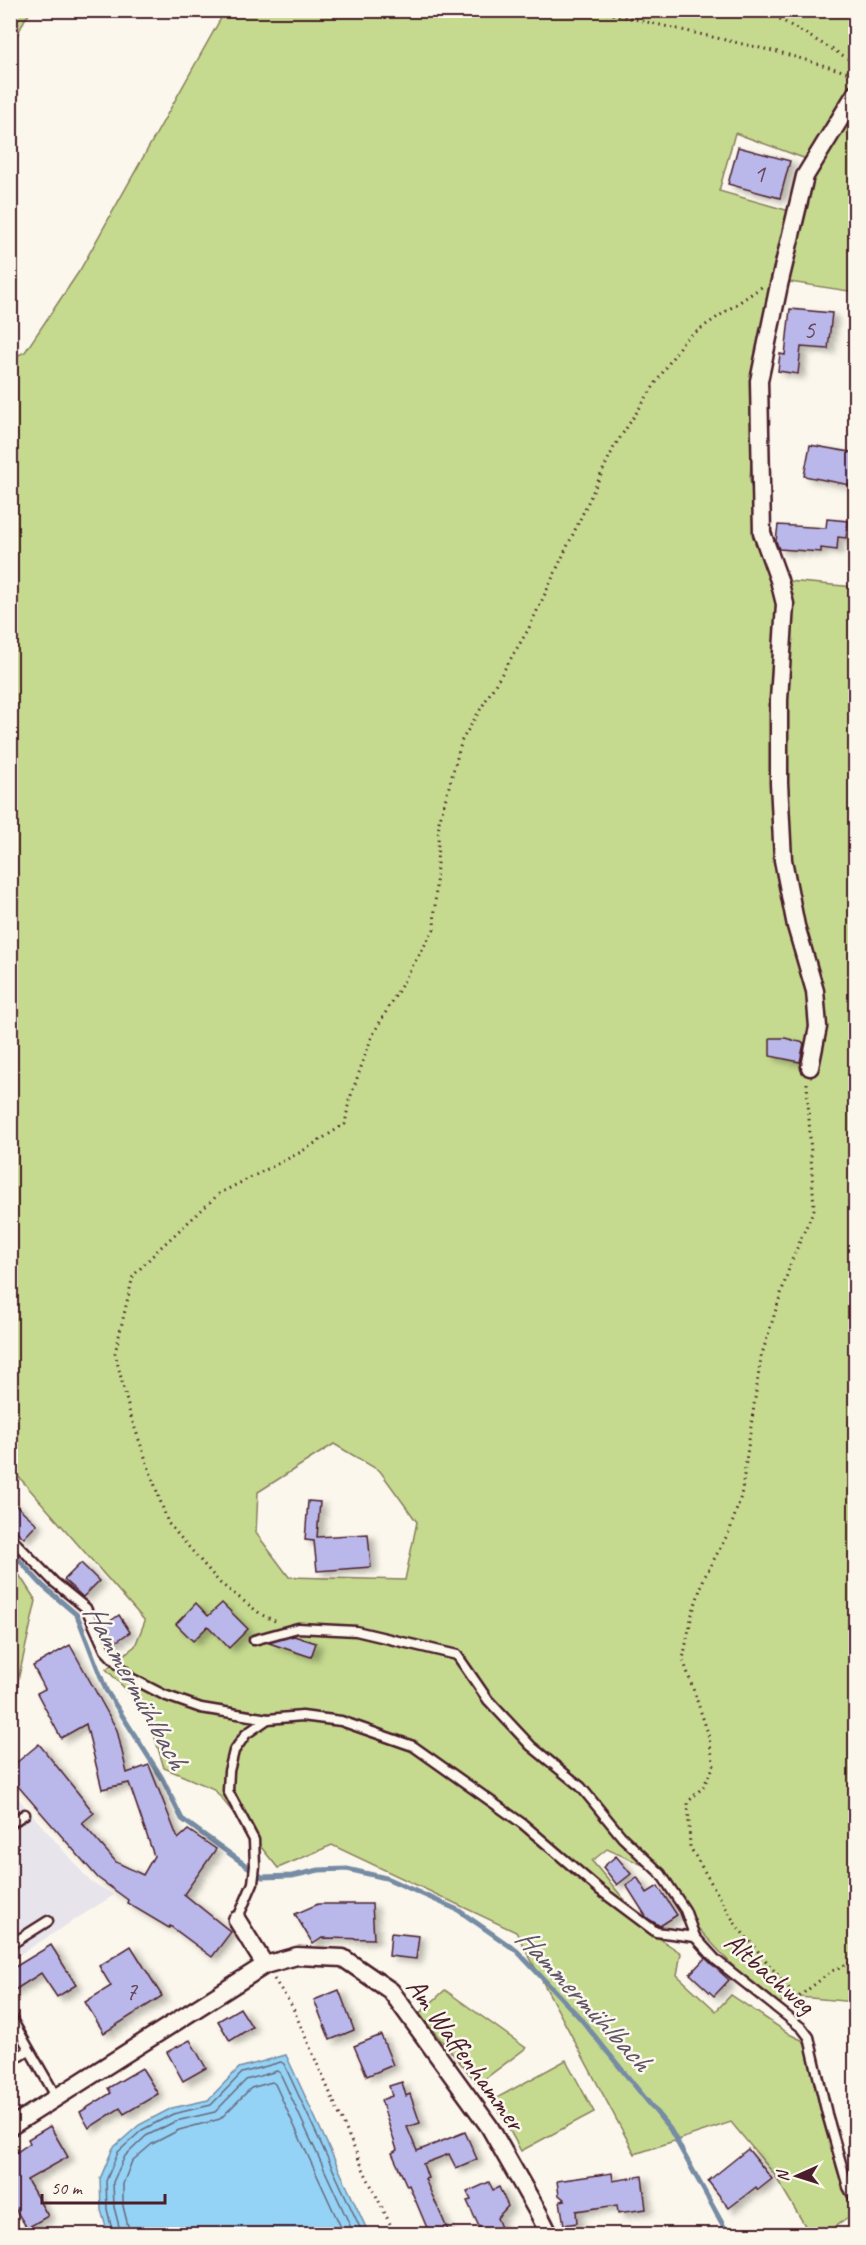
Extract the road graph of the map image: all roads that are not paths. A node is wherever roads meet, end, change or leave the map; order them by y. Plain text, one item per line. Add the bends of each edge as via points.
1 (855, 93) edge
2 (810, 1067) road end
3 (10, 1537) edge
4 (254, 1640) dead end
5 (268, 1719) junction
6 (25, 1814) dead end
7 (10, 1824) edge
8 (48, 1920) dead end
9 (237, 1920) joint
10 (695, 1937) junction
11 (10, 1946) edge
12 (265, 1965) junction
13 (10, 2016) edge
14 (29, 2050) junction
15 (10, 2062) edge
16 (57, 2098) junction
17 (10, 2127) edge
18 (855, 2201) edge
19 (549, 2235) edge

1 - 2 street via 805,176 759,381 762,533 785,604 779,700 783,860 796,926 815,991 819,1027
3 - 5 lane, Altbachweg via 86,1608 105,1650 131,1678 201,1708
4 - 10 lane via 293,1629 356,1631 457,1655 488,1700 531,1746 581,1787 622,1837 661,1874 685,1910
5 - 9 lane via 246,1734 234,1751 229,1771 228,1791 254,1840 253,1882
5 - 10 lane, Altbachweg via 302,1716 341,1721 413,1746 523,1824 656,1932
6 - 7 lane
8 - 11 lane
9 - 12 street
10 - 18 lane, Altbachweg via 716,1960 808,2037 827,2115
12 - 16 street, Am Waffenhammer
12 - 19 street, Am Waffenhammer via 297,1956 343,1958 391,1991 489,2126
13 - 14 lane
14 - 15 lane
14 - 16 lane
16 - 17 street, Am Waffenhammer

